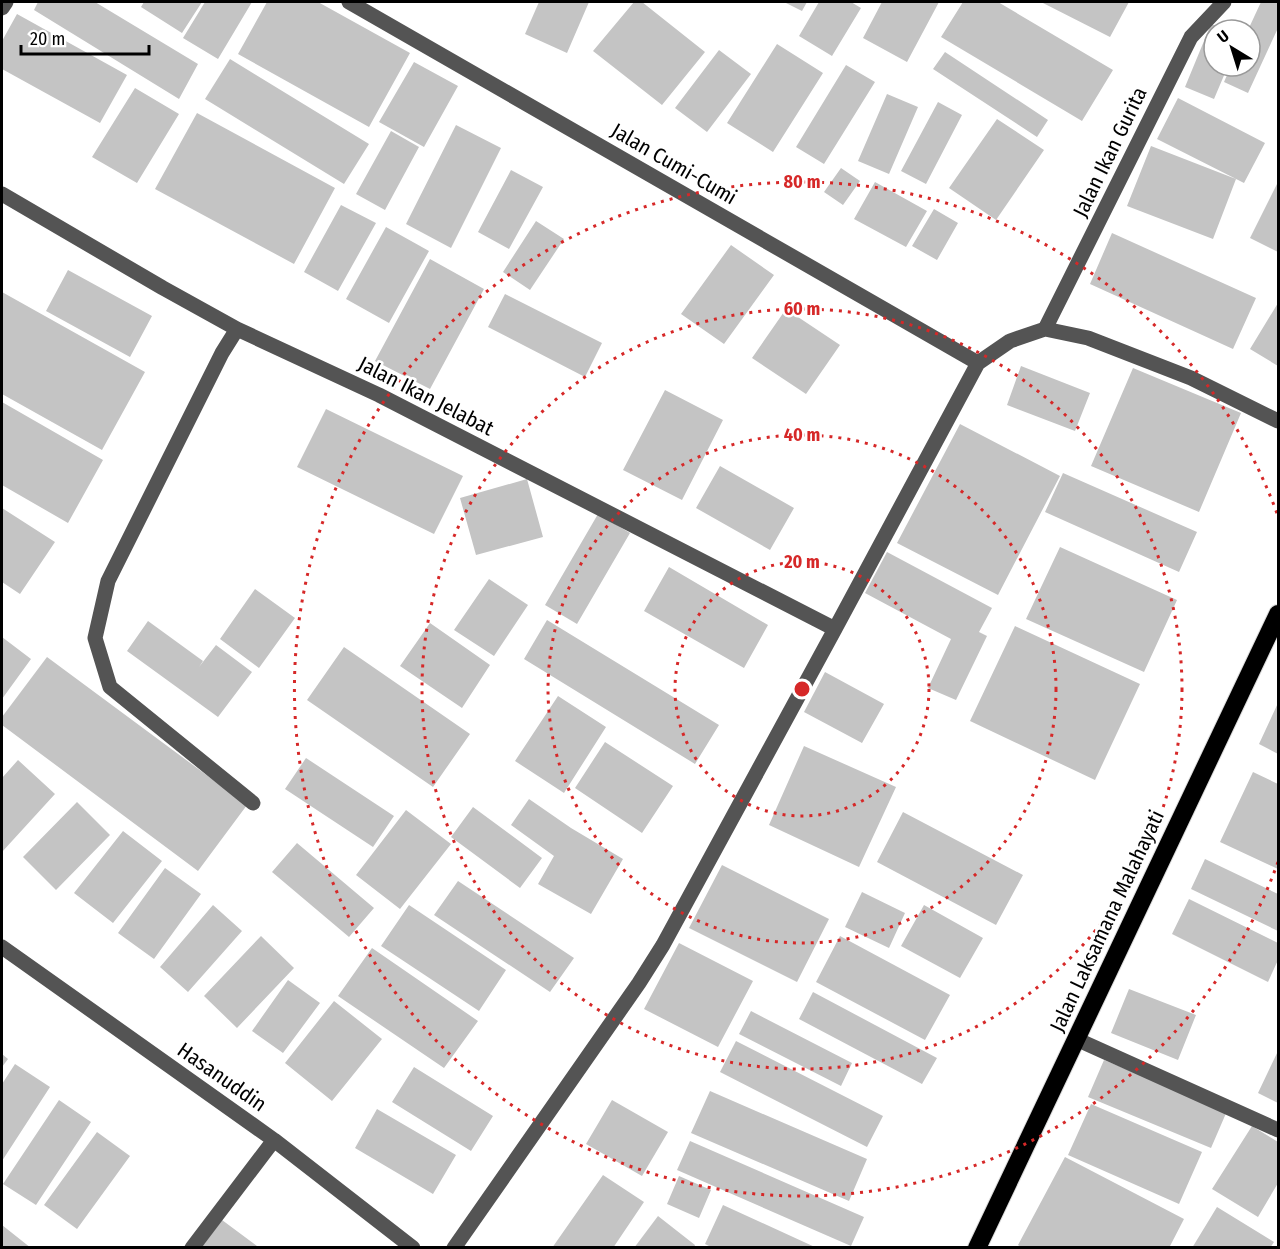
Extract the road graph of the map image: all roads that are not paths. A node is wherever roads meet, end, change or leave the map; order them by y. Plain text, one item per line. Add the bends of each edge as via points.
1 (6, 2) edge
2 (349, 2) edge
3 (1224, 2) edge
4 (2, 8) edge
5 (2, 194) edge
6 (237, 329) junction
7 (1045, 329) junction
8 (978, 363) junction
9 (1278, 421) edge
10 (1278, 614) edge
11 (835, 629) junction
12 (253, 803) dead end
13 (2, 946) edge
14 (1076, 1039) junction
15 (1278, 1130) edge
16 (274, 1140) junction
17 (192, 1248) edge
18 (413, 1248) edge
19 (454, 1248) edge
20 (977, 1248) edge

1 - 4 street
2 - 8 street, Jalan Cumi-Cumi
3 - 7 street, Jalan Ikan Gurita via 1191,37
5 - 6 street, Jalan Ikan Jelabat
6 - 11 street, Jalan Ikan Jelabat via 379,395
6 - 12 street via 108,581 95,638 110,687
7 - 8 street via 1010,341
7 - 9 street via 1088,338 1191,378
8 - 11 street
10 - 14 highway, Jalan Laksamana Malahayati
11 - 19 street via 663,945
13 - 16 street, Hasanuddin
14 - 15 street
14 - 20 highway, Jalan Laksamana Malahayati
16 - 17 street
16 - 18 street, Hasanuddin

